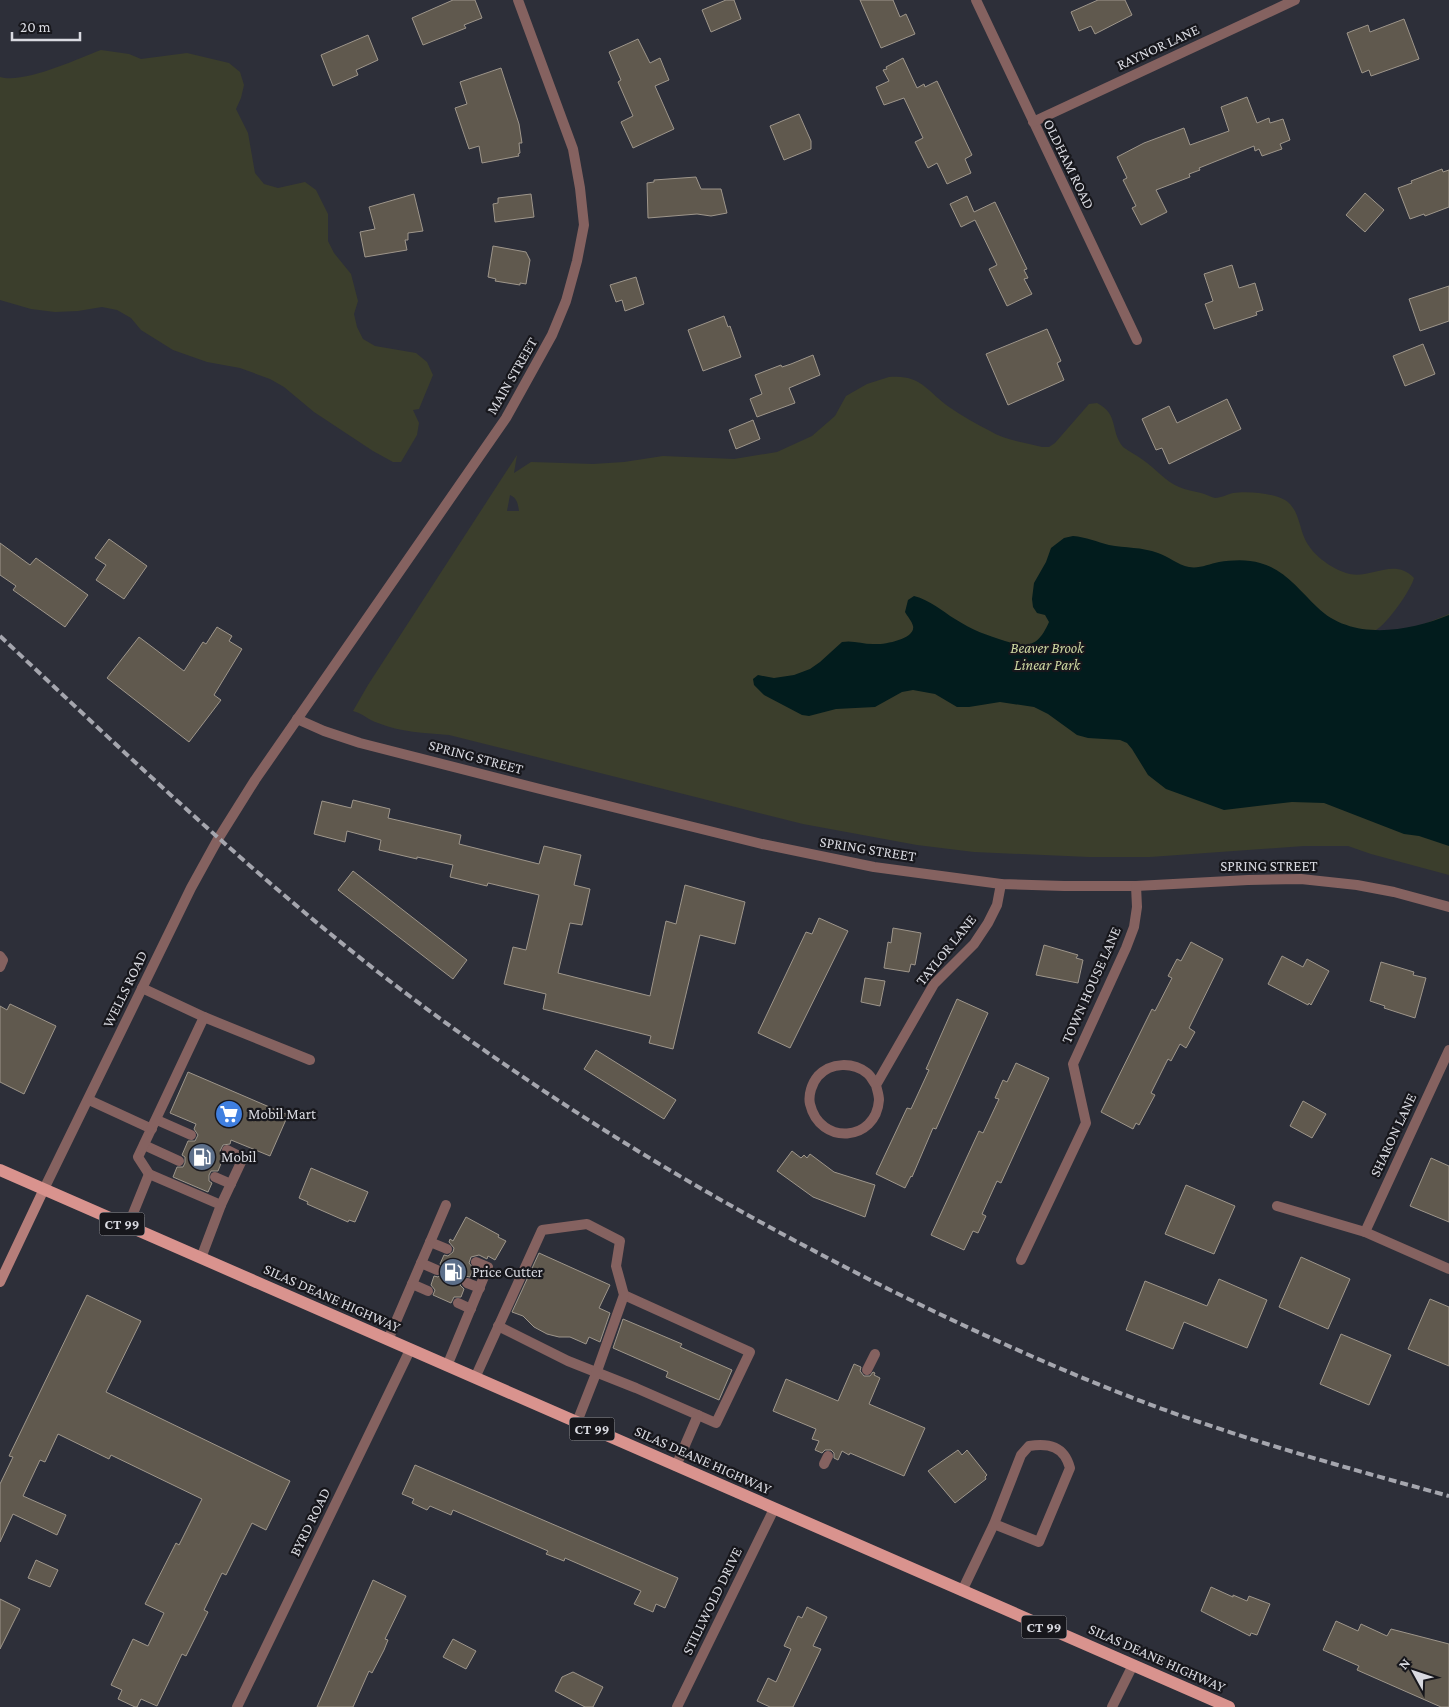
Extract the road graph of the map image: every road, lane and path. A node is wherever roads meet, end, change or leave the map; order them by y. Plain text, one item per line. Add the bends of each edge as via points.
1 (518, 0) edge
2 (976, 0) edge
3 (1295, 0) edge
4 (1032, 122) junction
5 (1137, 340) dead end
6 (297, 719) junction
7 (1001, 884) junction
8 (1136, 886) junction
9 (1449, 906) edge
10 (0, 956) edge
11 (0, 967) edge
12 (142, 988) junction
13 (204, 1017) junction
14 (1449, 1050) edge
15 (310, 1060) dead end
16 (876, 1085) junction
17 (89, 1100) junction
18 (154, 1124) junction
19 (191, 1135) dead end
20 (144, 1145) junction
21 (226, 1150) dead end
22 (179, 1161) dead end
23 (0, 1170) edge
24 (149, 1174) junction
25 (215, 1177) dead end
26 (231, 1184) junction
27 (44, 1189) junction
28 (221, 1205) junction
29 (446, 1205) dead end
30 (1277, 1206) dead end
31 (128, 1226) junction
32 (1365, 1232) junction
33 (430, 1242) junction
34 (447, 1249) dead end
35 (200, 1258) junction
36 (1021, 1260) dead end
37 (476, 1262) dead end
38 (421, 1263) junction
39 (1449, 1269) edge
40 (437, 1270) dead end
41 (0, 1282) edge
42 (467, 1283) dead end
43 (412, 1284) junction
44 (480, 1288) junction
45 (428, 1291) dead end
46 (624, 1295) junction
47 (458, 1304) dead end
48 (471, 1309) junction
49 (498, 1326) junction
50 (388, 1340) junction
51 (410, 1350) junction
52 (875, 1354) dead end
53 (447, 1366) junction
54 (867, 1370) dead end
55 (597, 1371) junction
56 (475, 1378) junction
57 (698, 1415) junction
58 (577, 1422) junction
59 (676, 1466) junction
60 (774, 1509) junction
61 (994, 1524) junction
62 (962, 1591) junction
63 (1133, 1665) junction
64 (237, 1707) edge
65 (677, 1707) edge
66 (1112, 1707) edge
67 (1229, 1707) edge

1 - 6 street, MAIN STREET via 573,150 580,188 584,225 566,301 552,335 506,418
2 - 4 street, OLDHAM ROAD
3 - 4 street, RAYNOR LANE
4 - 5 street, OLDHAM ROAD
6 - 7 street, SPRING STREET via 360,742 762,844 874,867
6 - 12 street, WELLS ROAD via 218,838
7 - 8 street, SPRING STREET
7 - 16 street, TAYLOR LANE via 997,905 988,923 974,944 934,984
8 - 9 street, SPRING STREET via 1301,879 1357,885
8 - 36 street, TOWN HOUSE LANE via 1134,927 1073,1064 1086,1123
10 - 11 street via 3,960
12 - 13 street
12 - 17 street, WELLS ROAD
13 - 15 street
13 - 18 street
14 - 32 street, SHARON LANE
16 - 16 street via 857,1067 843,1064 830,1067 811,1087 812,1114 820,1125 832,1132 858,1131 870,1123 877,1112 879,1098
17 - 18 street
17 - 27 street, WELLS ROAD
18 - 19 street
18 - 20 street
20 - 22 street
20 - 24 street via 138,1157
21 - 26 street via 243,1158
23 - 27 main road, SILAS DEANE HIGHWAY / CT 99
24 - 28 street
24 - 31 street
25 - 26 street
26 - 28 street
27 - 31 main road, SILAS DEANE HIGHWAY / CT 99
27 - 41 main road, WELLS ROAD
28 - 35 street
29 - 33 street
30 - 32 street
31 - 35 main road, SILAS DEANE HIGHWAY / CT 99
32 - 39 street
33 - 34 street
33 - 38 street
35 - 50 main road, SILAS DEANE HIGHWAY / CT 99
37 - 44 street via 488,1267
38 - 40 street
38 - 43 street
42 - 44 street
43 - 45 street
43 - 50 street
44 - 48 street
46 - 49 street via 616,1266 620,1241 586,1224 542,1230
46 - 55 street
46 - 57 street via 750,1352 716,1423
47 - 48 street
48 - 53 street
49 - 55 street via 568,1361
49 - 56 street
50 - 51 main road, SILAS DEANE HIGHWAY / CT 99
51 - 53 main road, SILAS DEANE HIGHWAY / CT 99
51 - 64 street, BYRD ROAD
52 - 54 street
53 - 56 main road, SILAS DEANE HIGHWAY / CT 99
55 - 57 street
55 - 58 street
56 - 58 main road, SILAS DEANE HIGHWAY / CT 99
57 - 59 street
58 - 59 main road, SILAS DEANE HIGHWAY / CT 99
59 - 60 main road, SILAS DEANE HIGHWAY / CT 99
60 - 62 main road, SILAS DEANE HIGHWAY / CT 99
60 - 65 street, STILLWOLD DRIVE
61 - 61 street via 1039,1542 1070,1468 1067,1458 1054,1447 1043,1444 1029,1446 1021,1455
61 - 62 street
62 - 63 main road, SILAS DEANE HIGHWAY / CT 99
63 - 66 street
63 - 67 main road, SILAS DEANE HIGHWAY / CT 99

